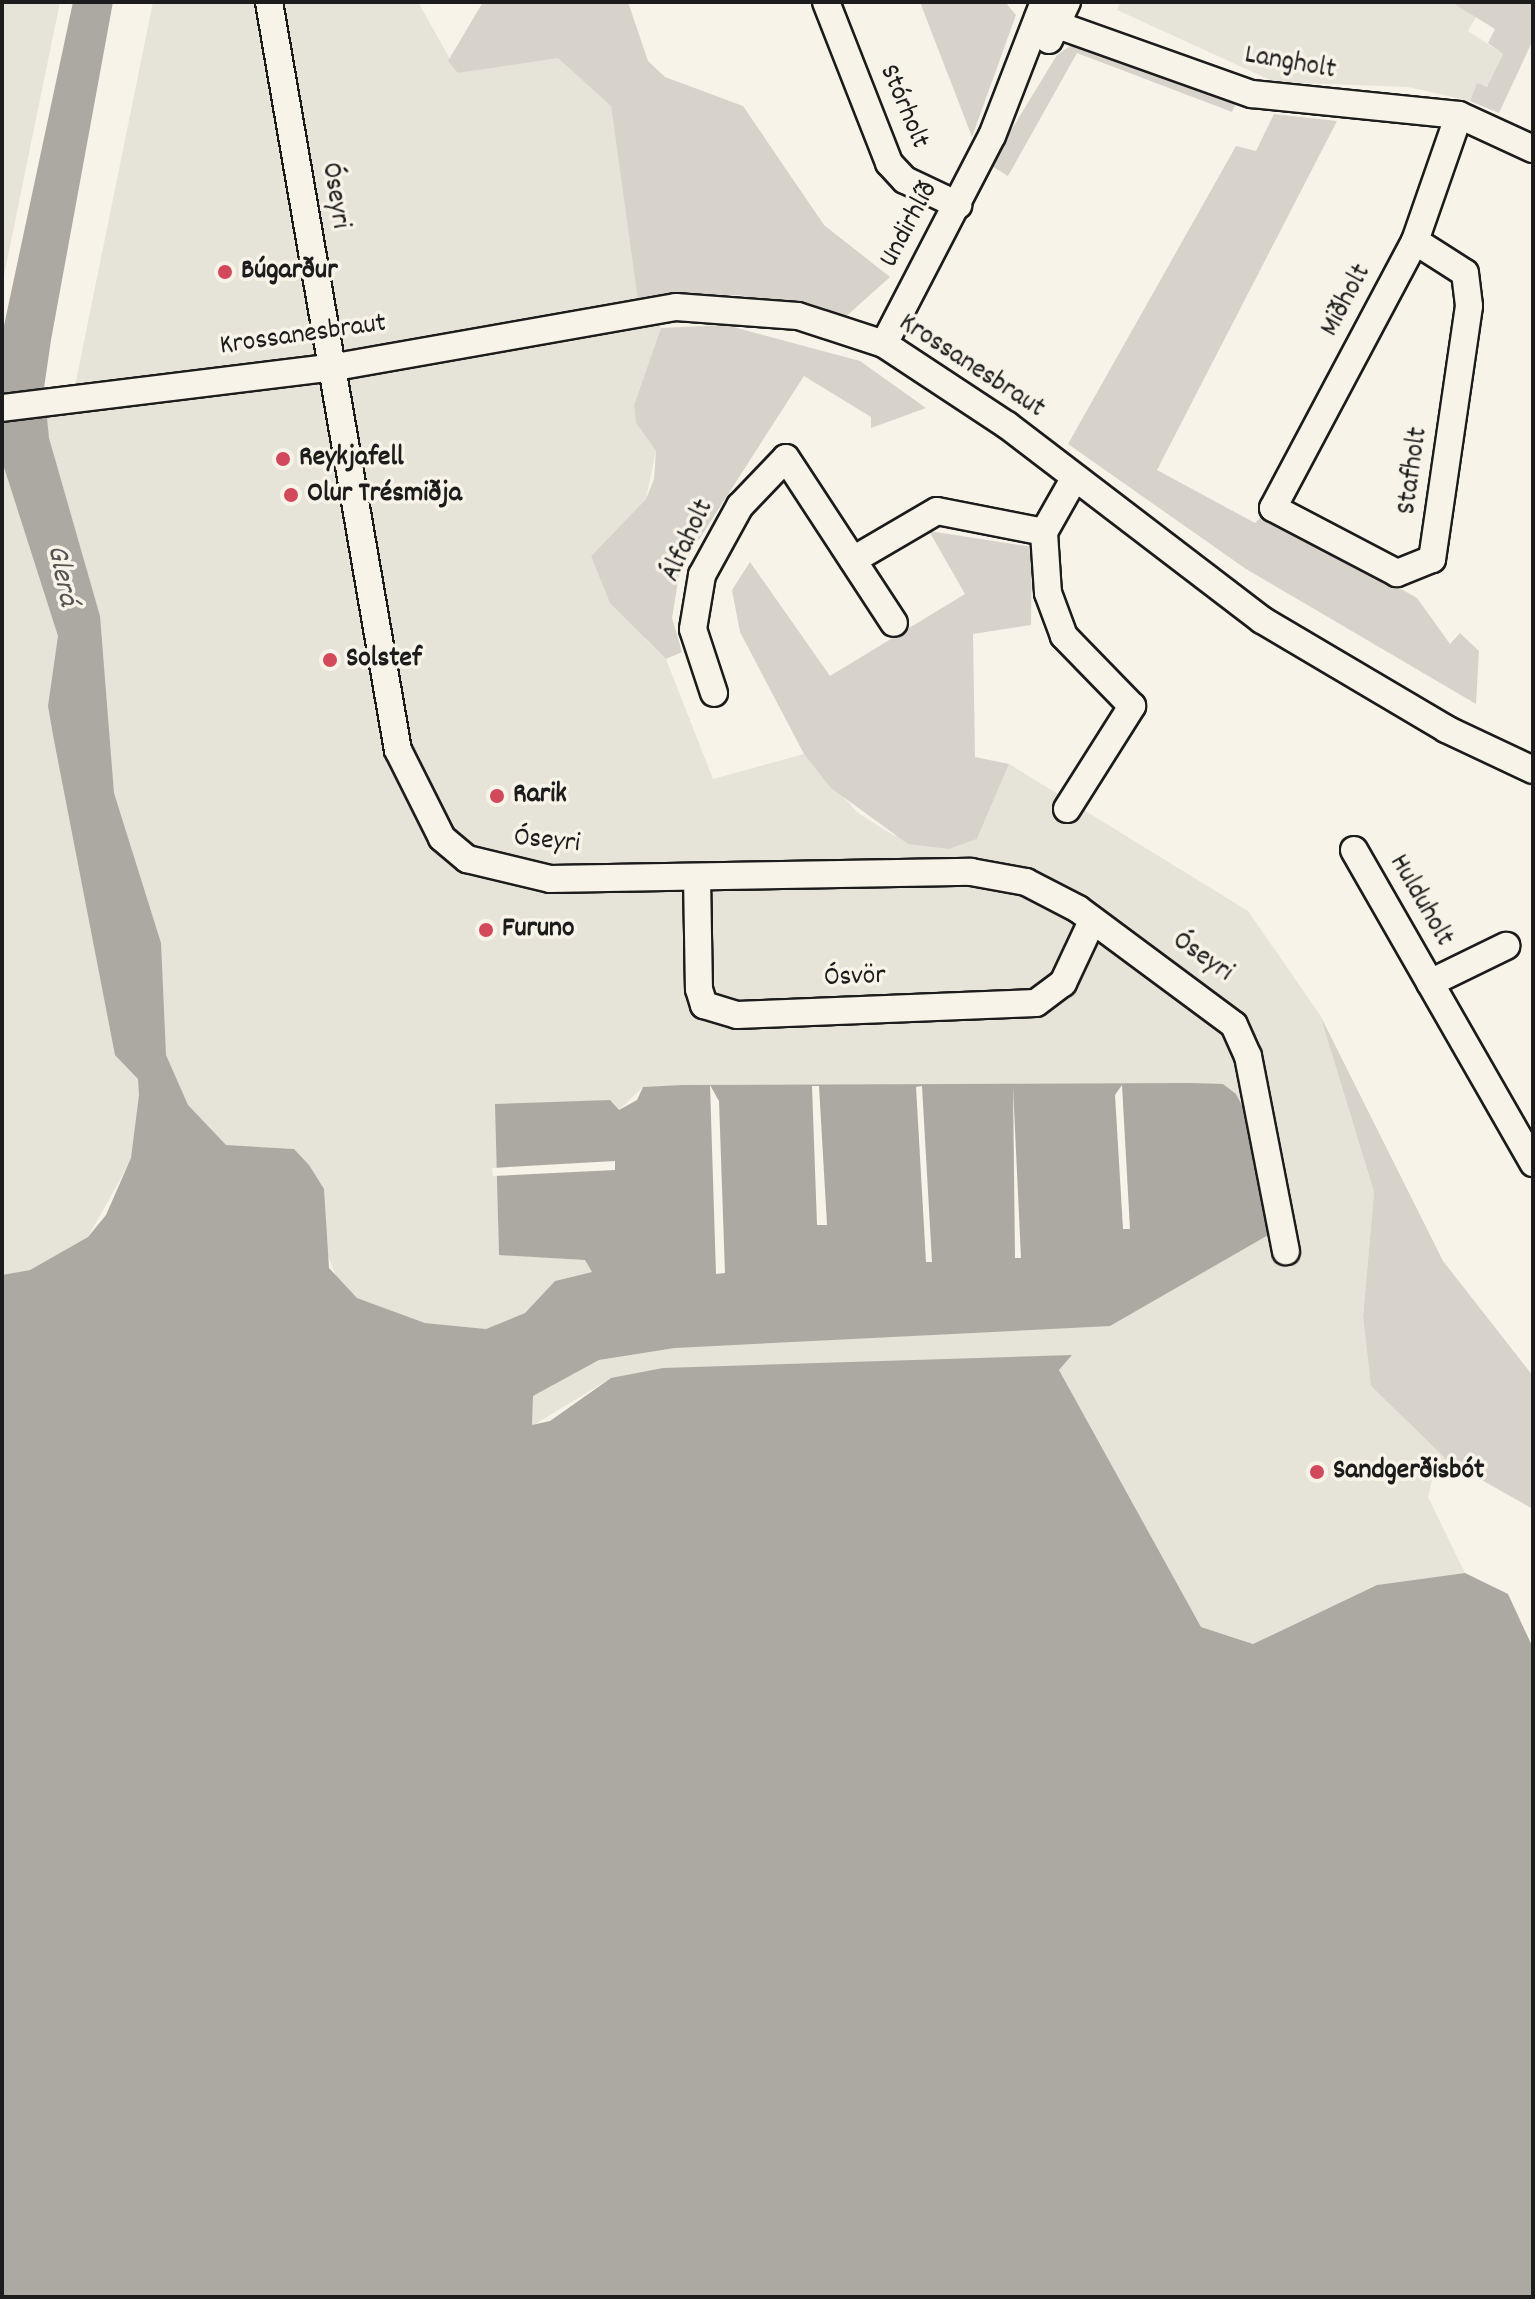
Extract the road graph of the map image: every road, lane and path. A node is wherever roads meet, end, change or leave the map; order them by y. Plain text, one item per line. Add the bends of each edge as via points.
1 (269, 2) edge
2 (826, 2) edge
3 (1052, 11) edge
4 (1459, 115) junction
5 (1533, 149) edge
6 (958, 205) junction
7 (1415, 241) junction
8 (884, 344) junction
9 (330, 368) junction
10 (2, 408) edge
11 (1074, 479) junction
12 (1273, 508) joint
13 (1044, 532) junction
14 (853, 560) junction
15 (894, 623) dead end
16 (714, 693) dead end
17 (1533, 770) edge
18 (1067, 809) dead end
19 (1354, 850) dead end
20 (697, 877) junction
21 (1092, 921) junction
22 (1506, 946) dead end
23 (1430, 983) junction
24 (1533, 1163) edge
25 (1286, 1251) dead end

1 - 9 street, Óseyri
2 - 6 street, Stórholt via 889,163 905,180
3 - 4 street, Langholt via 1252,94
3 - 6 street, Undirhlíð
4 - 5 street, Langholt
4 - 7 street, Miðholt
6 - 8 street, Undirhlíð
7 - 12 street, Miðholt
7 - 12 street, Stafholt via 1451,261 1470,289 1432,559 1397,573
8 - 9 street, Krossanesbraut via 798,316 676,307
8 - 11 street, Krossanesbraut
9 - 10 street, Krossanesbraut
9 - 20 street, Óseyri via 398,750 442,838 467,859 509,874
11 - 13 street
11 - 17 street, Krossanesbraut via 1340,670
13 - 14 street via 937,511
13 - 18 street via 1048,593 1064,636 1132,706
14 - 15 street, Álfaholt
14 - 16 street, Álfaholt via 786,458 740,506 702,575 693,629
19 - 23 street, Hulduholt
20 - 21 street, Óseyri via 971,872 1026,882
20 - 21 street, Ósvör via 699,989 704,1005 737,1015 1036,1003 1063,983
21 - 25 street, Óseyri via 1224,1013 1241,1037
22 - 23 street, Hulduholt
23 - 24 street, Hulduholt

